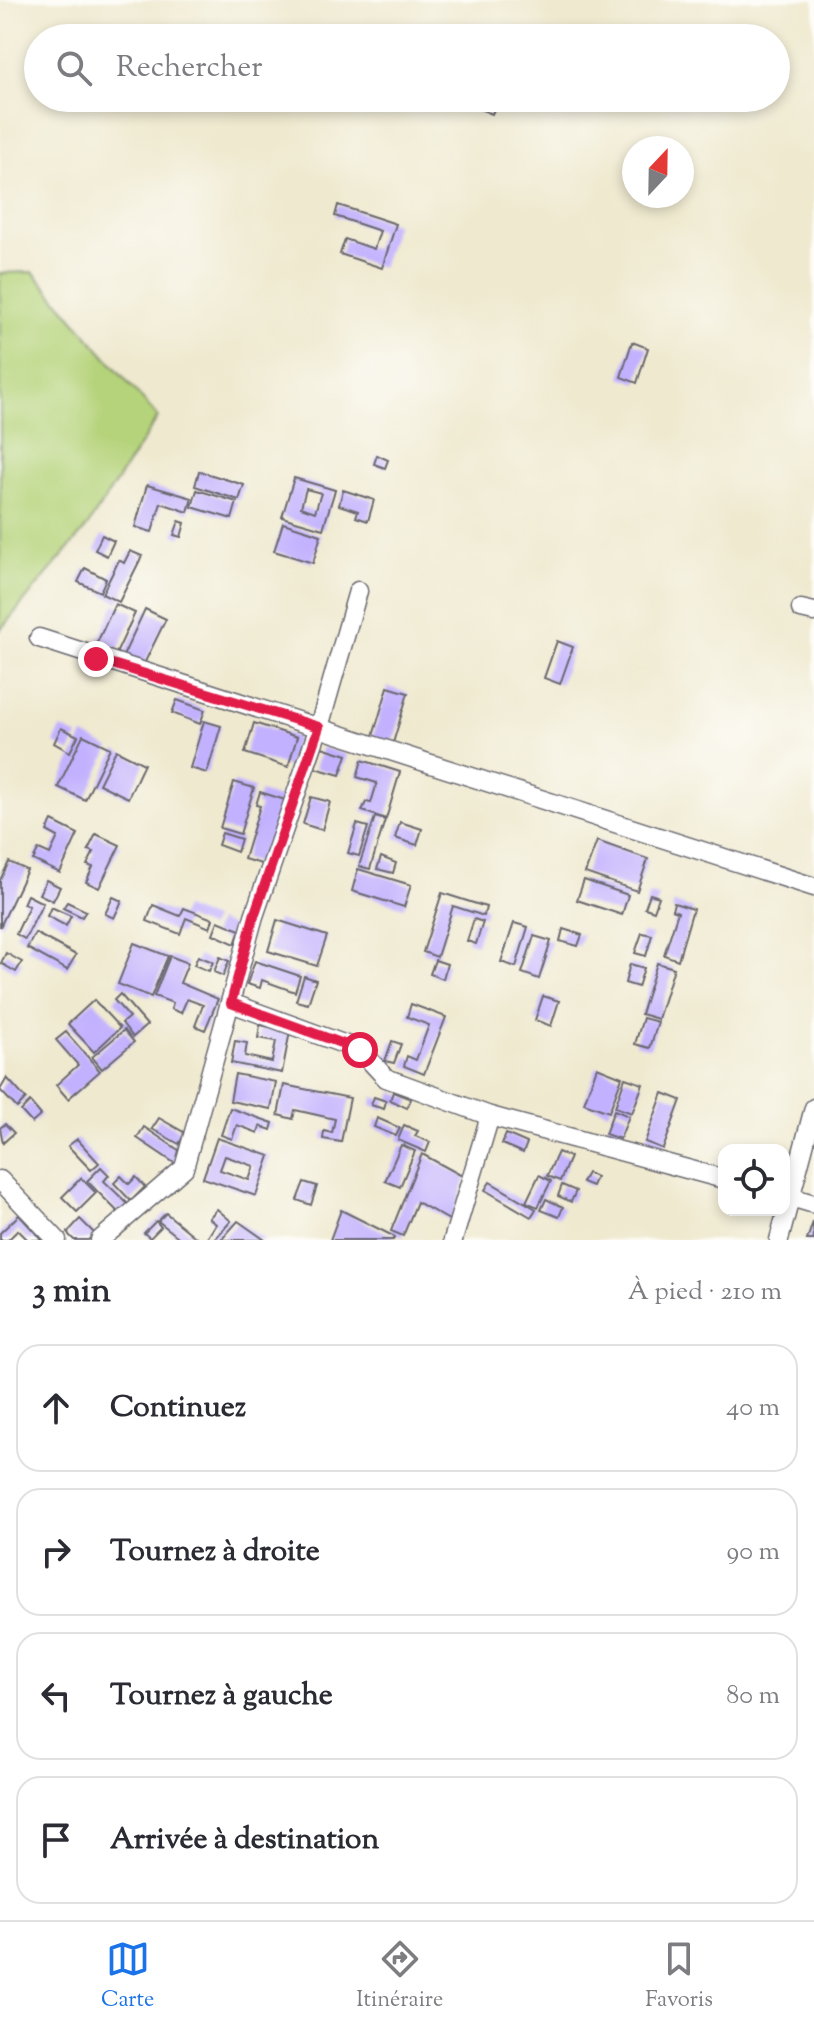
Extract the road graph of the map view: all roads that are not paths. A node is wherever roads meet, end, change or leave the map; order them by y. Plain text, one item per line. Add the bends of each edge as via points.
1 (358, 591) dead end
2 (39, 638) dead end
3 (319, 727) junction
4 (814, 887) edge
5 (231, 1003) junction
6 (814, 1108) edge
7 (490, 1116) junction
8 (718, 1177) edge
9 (0, 1180) edge
10 (790, 1186) edge
11 (790, 1197) edge
12 (814, 1204) edge
13 (782, 1216) edge
14 (777, 1237) edge
15 (57, 1240) edge
16 (100, 1240) edge
17 (453, 1240) edge

1 - 3 street
2 - 3 street
3 - 4 street
3 - 5 street via 254,916
5 - 7 street via 360,1050 386,1078
5 - 16 street via 184,1168
6 - 10 street
7 - 8 street
7 - 17 street
9 - 15 street
11 - 12 street
13 - 14 street

